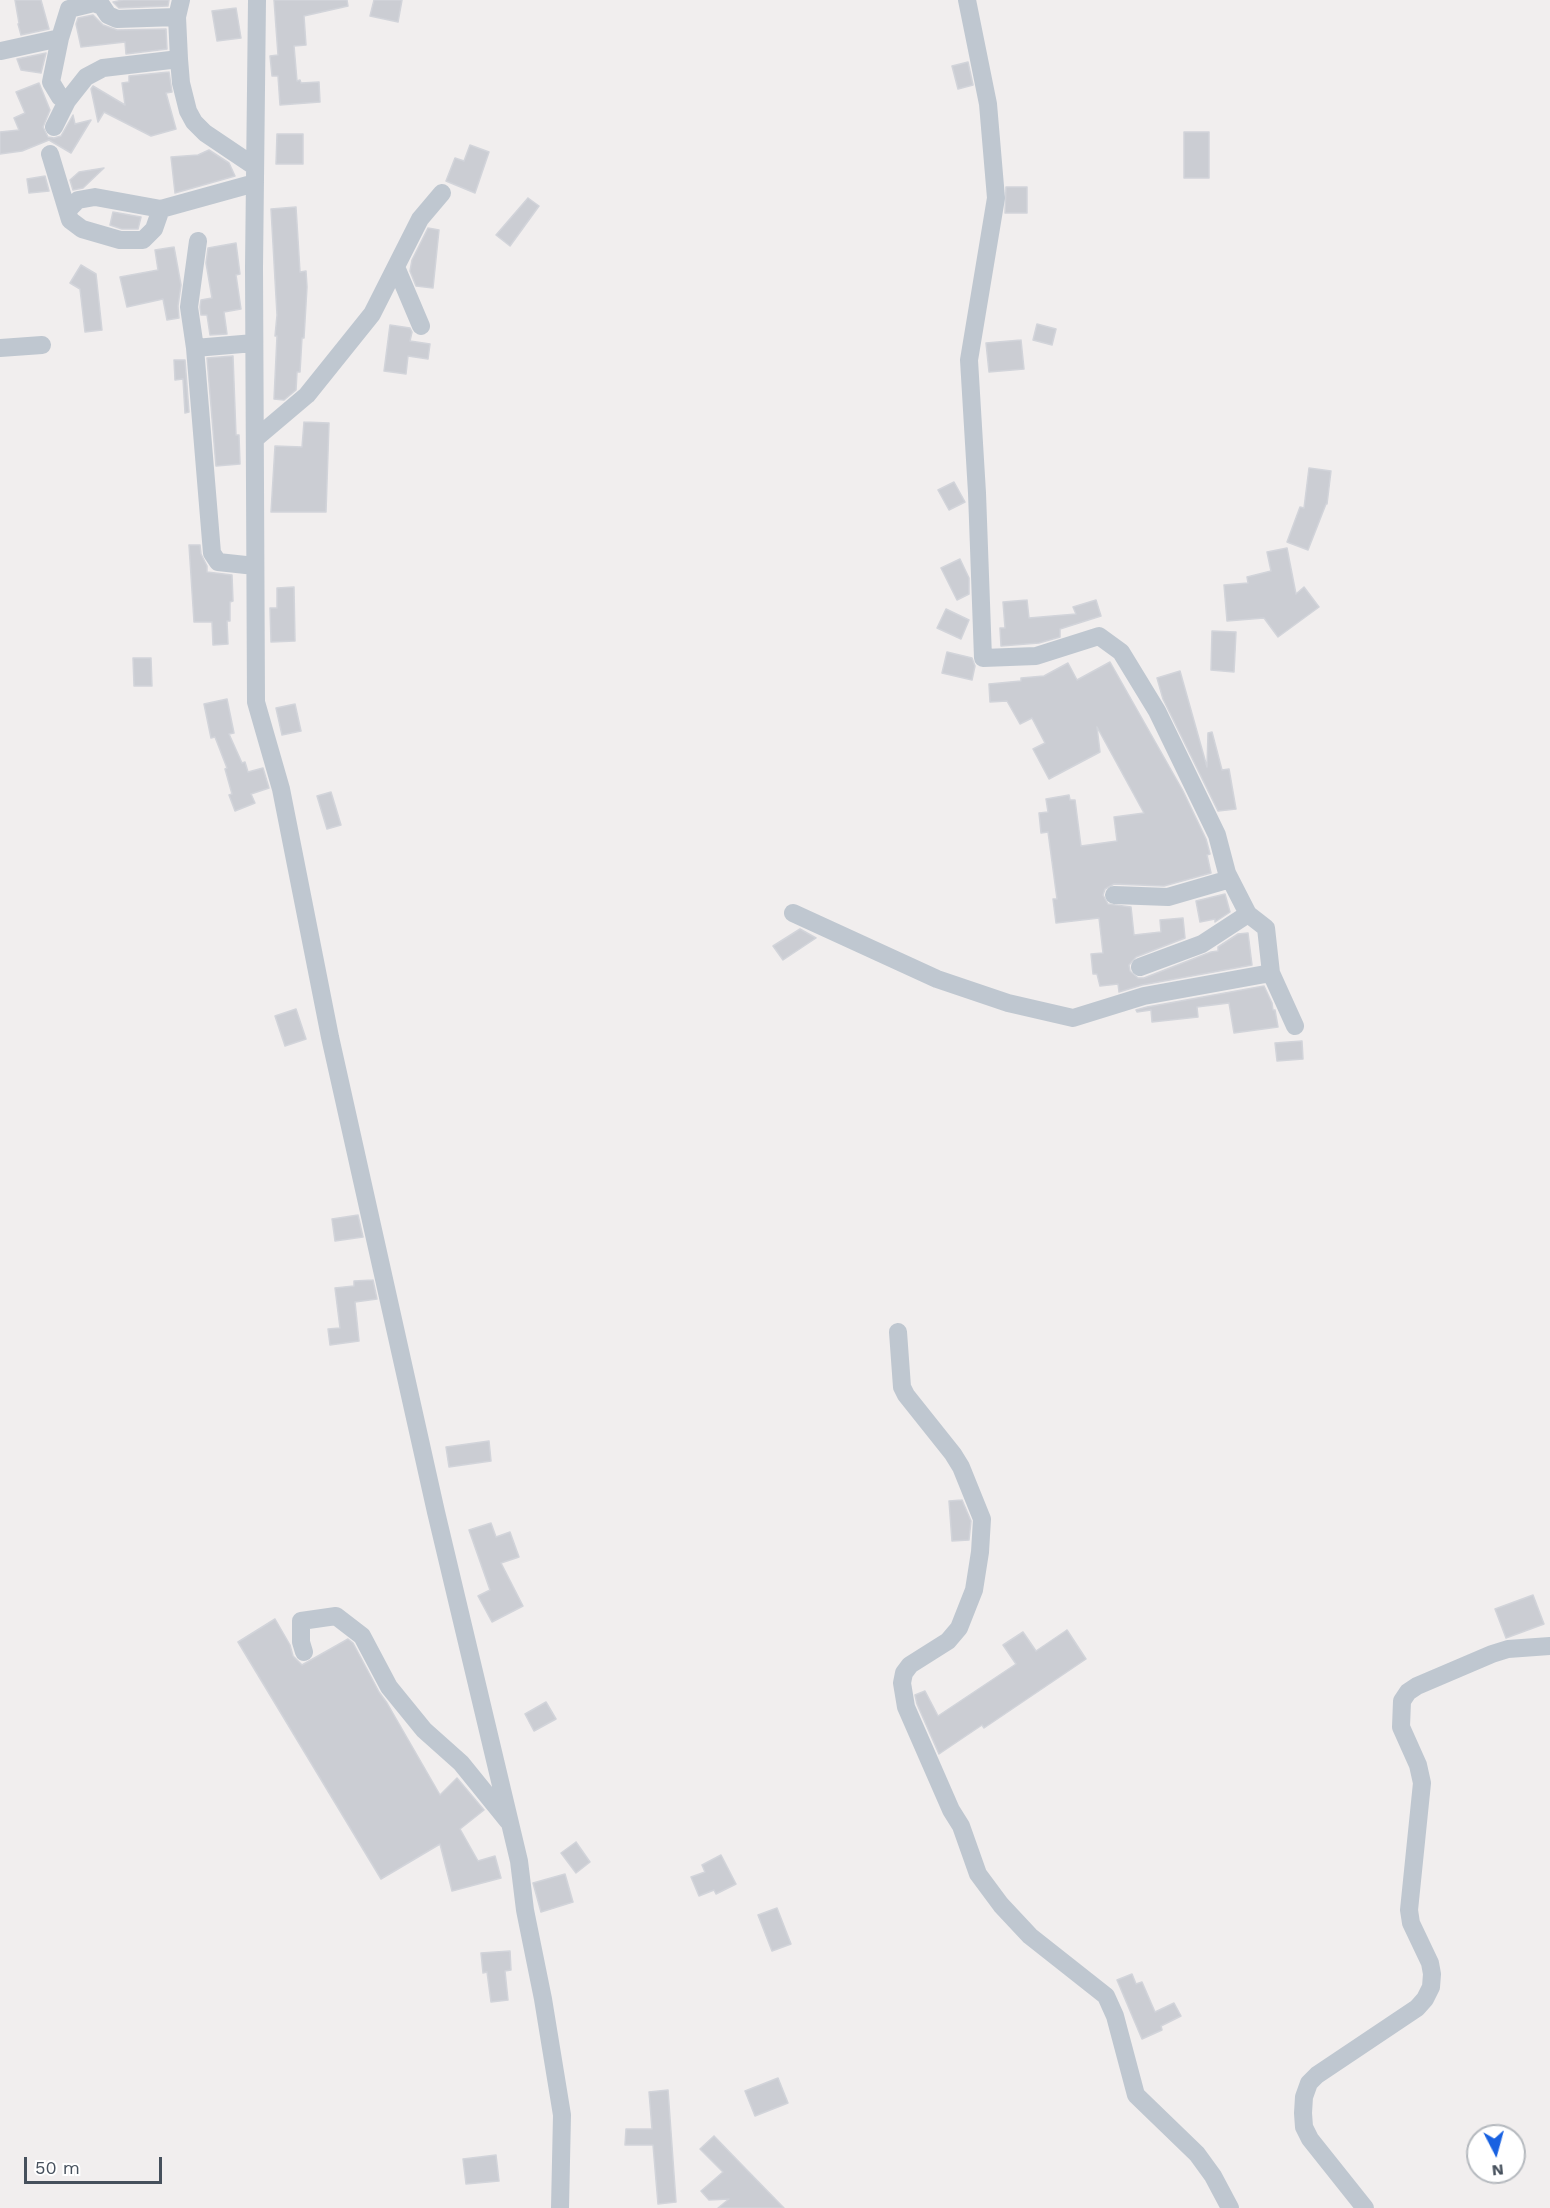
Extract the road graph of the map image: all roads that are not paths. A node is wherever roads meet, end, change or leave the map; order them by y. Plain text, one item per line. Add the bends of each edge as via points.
1 (257, 0) edge
2 (967, 0) edge
3 (179, 8) edge
4 (60, 38) junction
5 (1, 51) edge
6 (179, 59) junction
7 (67, 101) junction
8 (54, 127) dead end
9 (50, 154) dead end
10 (255, 175) junction
11 (442, 193) dead end
12 (161, 209) junction
13 (68, 210) junction
14 (198, 241) dead end
15 (396, 267) junction
16 (420, 326) dead end
17 (254, 343) junction
18 (42, 345) dead end
19 (0, 348) edge
20 (195, 348) junction
21 (255, 439) junction
22 (255, 566) junction
23 (1230, 879) junction
24 (1114, 895) dead end
25 (793, 913) dead end
26 (1248, 914) junction
27 (1140, 967) dead end
28 (1271, 973) junction
29 (1295, 1026) dead end
30 (898, 1332) dead end
31 (1550, 1646) edge
32 (304, 1652) dead end
33 (511, 1825) junction
34 (560, 2208) edge
35 (1230, 2208) edge
36 (1365, 2208) edge

1 - 10 street
2 - 23 street via 988,104 996,198 969,360 983,658 1036,656 1099,636 1121,652 1157,711 1217,835
3 - 4 street via 117,19 98,4 82,4 66,12
3 - 6 street
4 - 5 street
4 - 7 street via 51,82
6 - 7 street via 103,68 86,77
6 - 10 street via 188,111 194,123
7 - 8 street
9 - 13 street
10 - 12 street
10 - 17 street
11 - 15 street via 420,219
12 - 13 street via 95,197 78,200
12 - 13 street via 154,229 143,240 120,240 74,225
14 - 20 street via 189,307
15 - 16 street
15 - 21 street via 372,314 307,395
17 - 20 street
17 - 21 street
18 - 19 street
20 - 22 street via 212,554 218,562
21 - 22 street
22 - 33 street via 256,702 281,789 330,1037 436,1512
23 - 24 street via 1168,897
23 - 26 street
25 - 28 street via 937,979 1008,1003 1072,1018 1144,996
26 - 27 street via 1202,944
26 - 28 street via 1266,928
28 - 29 street
30 - 35 street via 902,1387 954,1454 982,1518 974,1590 959,1628 948,1641 904,1673 906,1707 961,1826 978,1874 1030,1936 1106,1996 1136,2095 1197,2154
31 - 36 street via 1492,1654 1417,1686 1402,1701 1401,1727 1422,1783 1409,1910 1430,1963 1431,1986 1417,2008 1317,2075 1306,2090 1303,2113 1310,2139
32 - 33 street via 301,1621 336,1616 362,1636 389,1687 424,1730 461,1763
33 - 34 street via 562,2115

